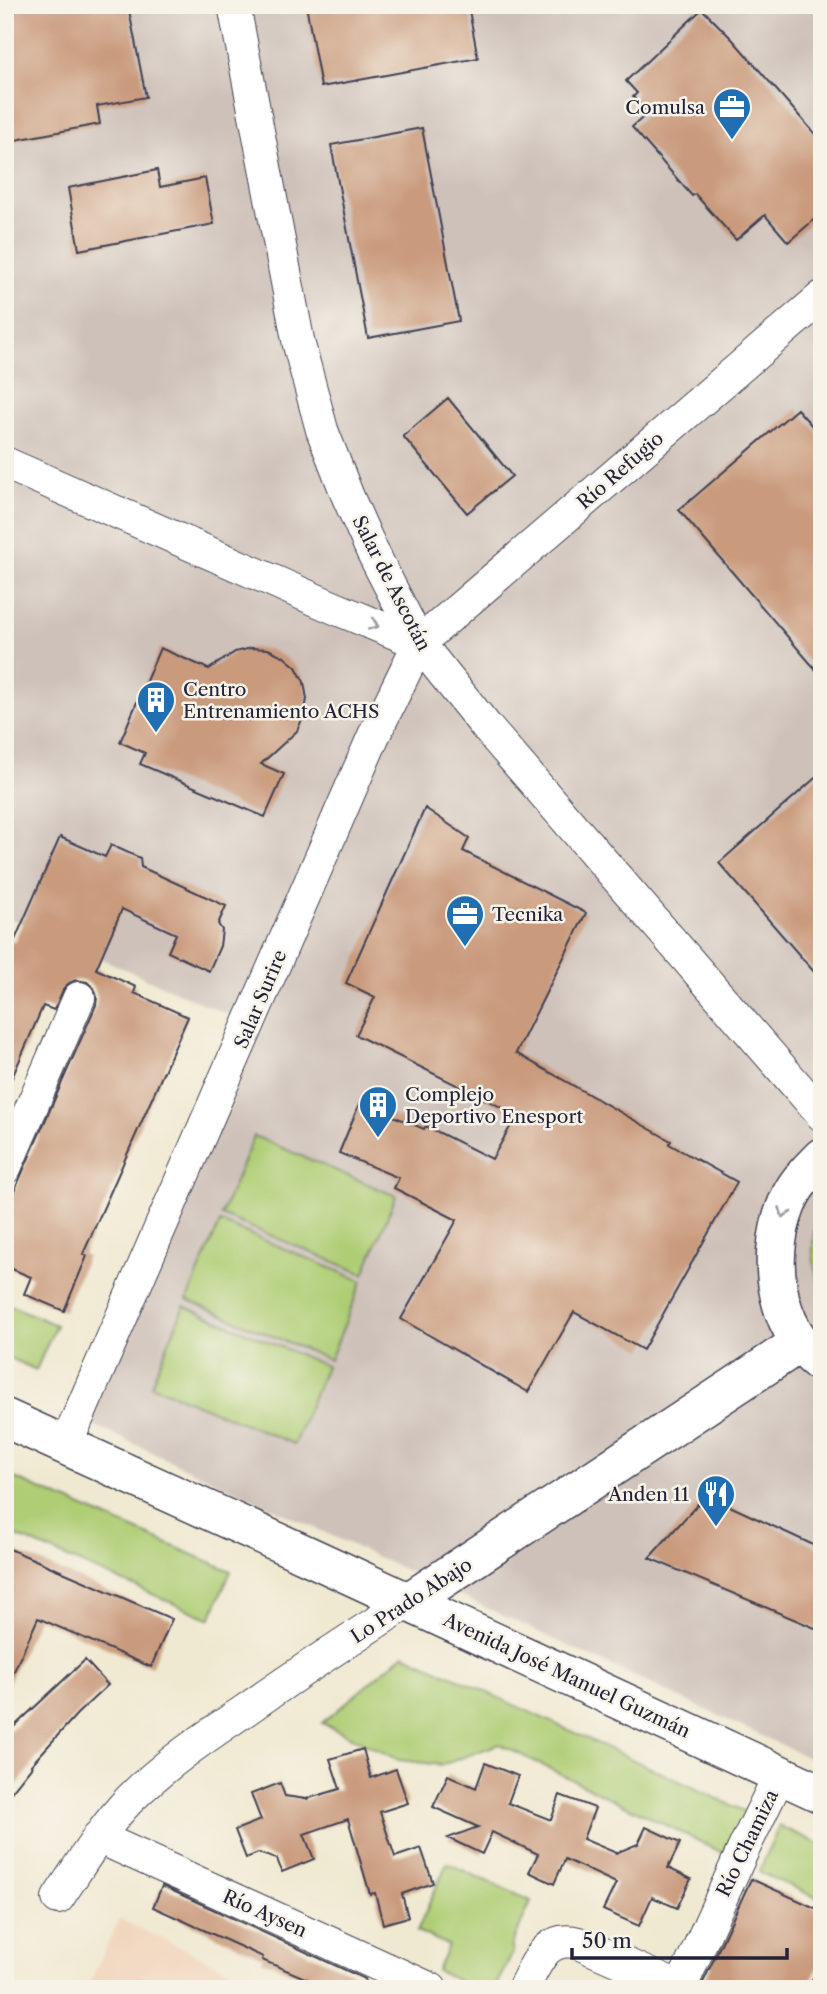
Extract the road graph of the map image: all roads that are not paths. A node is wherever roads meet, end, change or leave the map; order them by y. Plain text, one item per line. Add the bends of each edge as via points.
1 (234, 5) edge
2 (822, 297) edge
3 (5, 463) edge
4 (381, 568) junction
5 (330, 606) junction
6 (419, 643) junction
7 (79, 998) dead end
8 (822, 1115) edge
9 (822, 1157) edge
10 (5, 1168) edge
11 (811, 1354) edge
12 (5, 1418) edge
13 (66, 1445) junction
14 (408, 1602) junction
15 (780, 1774) junction
16 (822, 1794) edge
17 (98, 1837) junction
18 (58, 1898) dead end
19 (680, 1988) edge
20 (431, 1989) edge
21 (523, 1989) edge

1 - 4 street, Salar de Ascotán via 308,384 348,496
2 - 6 street, Río Refugio
3 - 5 street
4 - 5 street via 364,592
4 - 6 street, Salar de Ascotán
5 -> 6 street
6 - 8 street, Salar de Ascotán
6 - 13 street, Salar Surire via 374,735
7 - 10 street
9 -> 11 street via 792,1194 775,1250 775,1274 787,1318
11 - 14 street, Lo Prado Abajo
12 - 13 street, Avenida José Manuel Guzmán
13 - 14 street, Avenida José Manuel Guzmán
14 - 15 street, Avenida José Manuel Guzmán
14 - 17 street, Lo Prado Abajo via 158,1773
15 - 16 street, Avenida José Manuel Guzmán
15 - 19 street, Río Chamiza
17 - 18 street, Lo Prado Abajo
17 - 20 street, Río Aysen
19 - 21 street via 568,1940 548,1947

